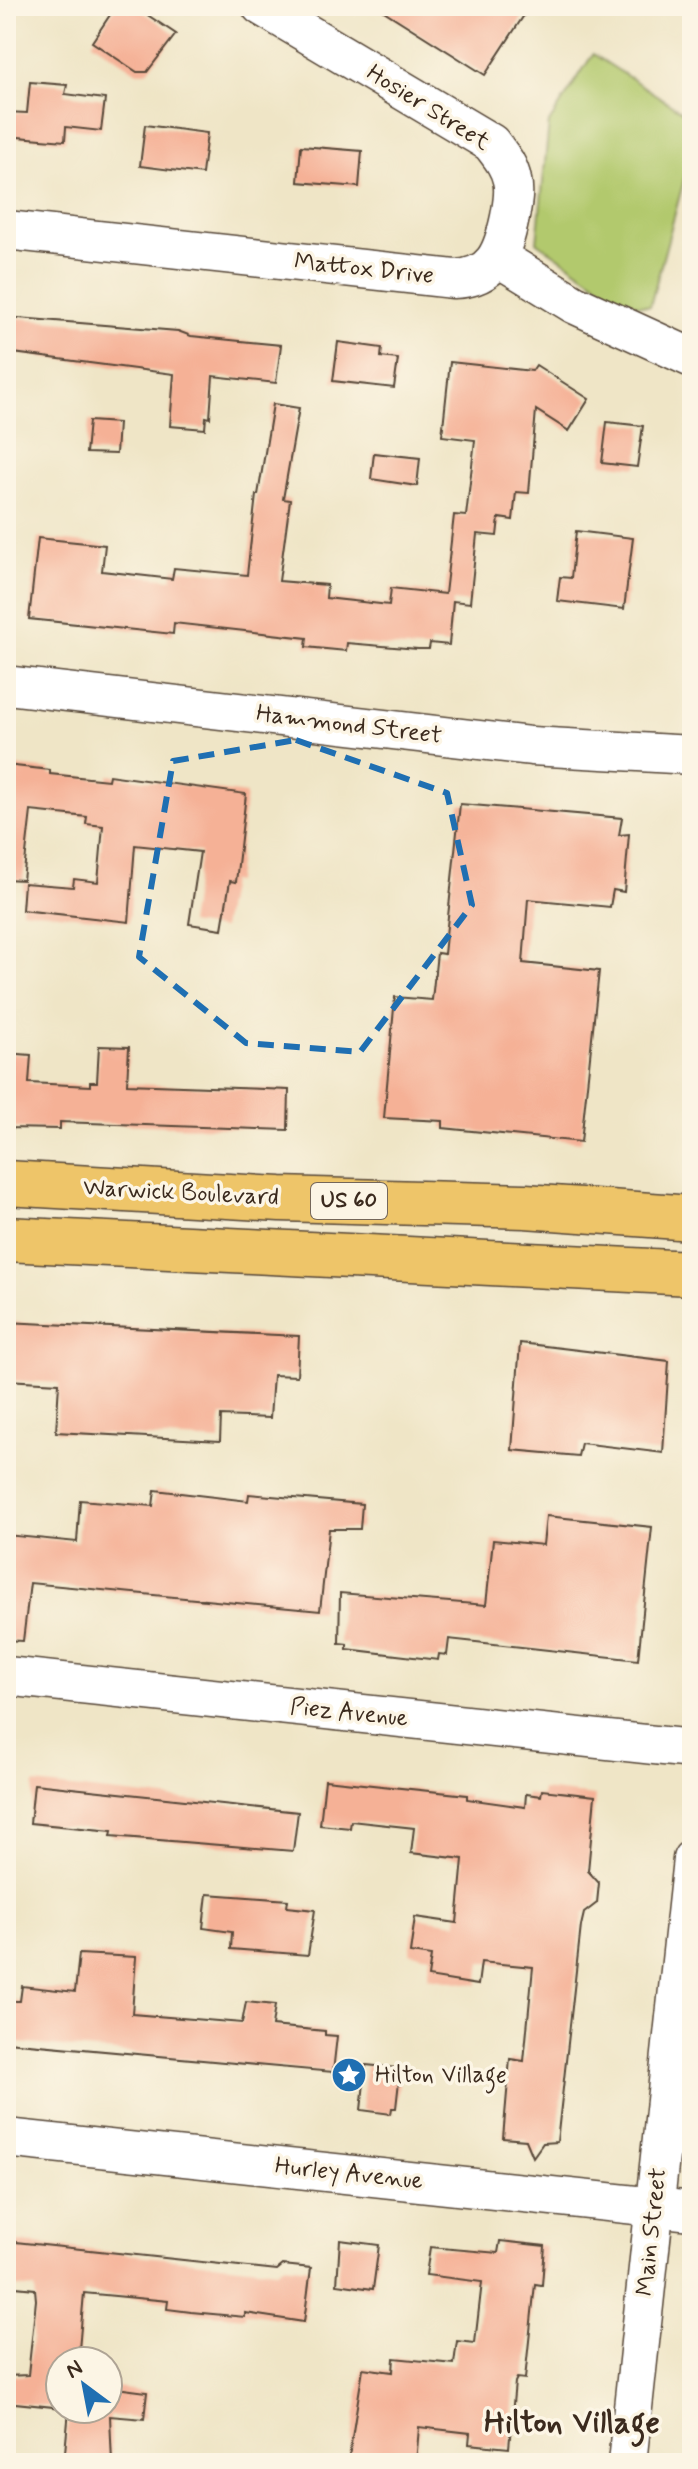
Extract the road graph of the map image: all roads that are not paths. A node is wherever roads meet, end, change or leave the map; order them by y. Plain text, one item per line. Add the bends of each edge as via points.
1 (261, 6) edge
2 (6, 230) edge
3 (499, 258) junction
4 (692, 358) edge
5 (6, 685) edge
6 (692, 755) edge
7 (6, 1183) edge
8 (692, 1218) edge
9 (6, 1239) edge
10 (692, 1273) edge
11 (6, 1676) edge
12 (692, 1749) edge
13 (692, 1859) edge
14 (6, 2138) edge
15 (655, 2207) junction
16 (692, 2211) edge
17 (627, 2463) edge

1 - 3 street, Hosier Street via 491,143 513,182
2 - 3 street, Mattox Drive via 454,279 485,272
3 - 4 street via 574,304
5 - 6 street, Hammond Street via 531,746
7 - 8 main road, Warwick Boulevard / US 60
9 - 10 main road, US 60
11 - 12 street, Piez Avenue
13 - 15 street, Main Street
14 - 15 street, Hurley Avenue
15 - 16 street, Hurley Avenue
15 - 17 street, Main Street

